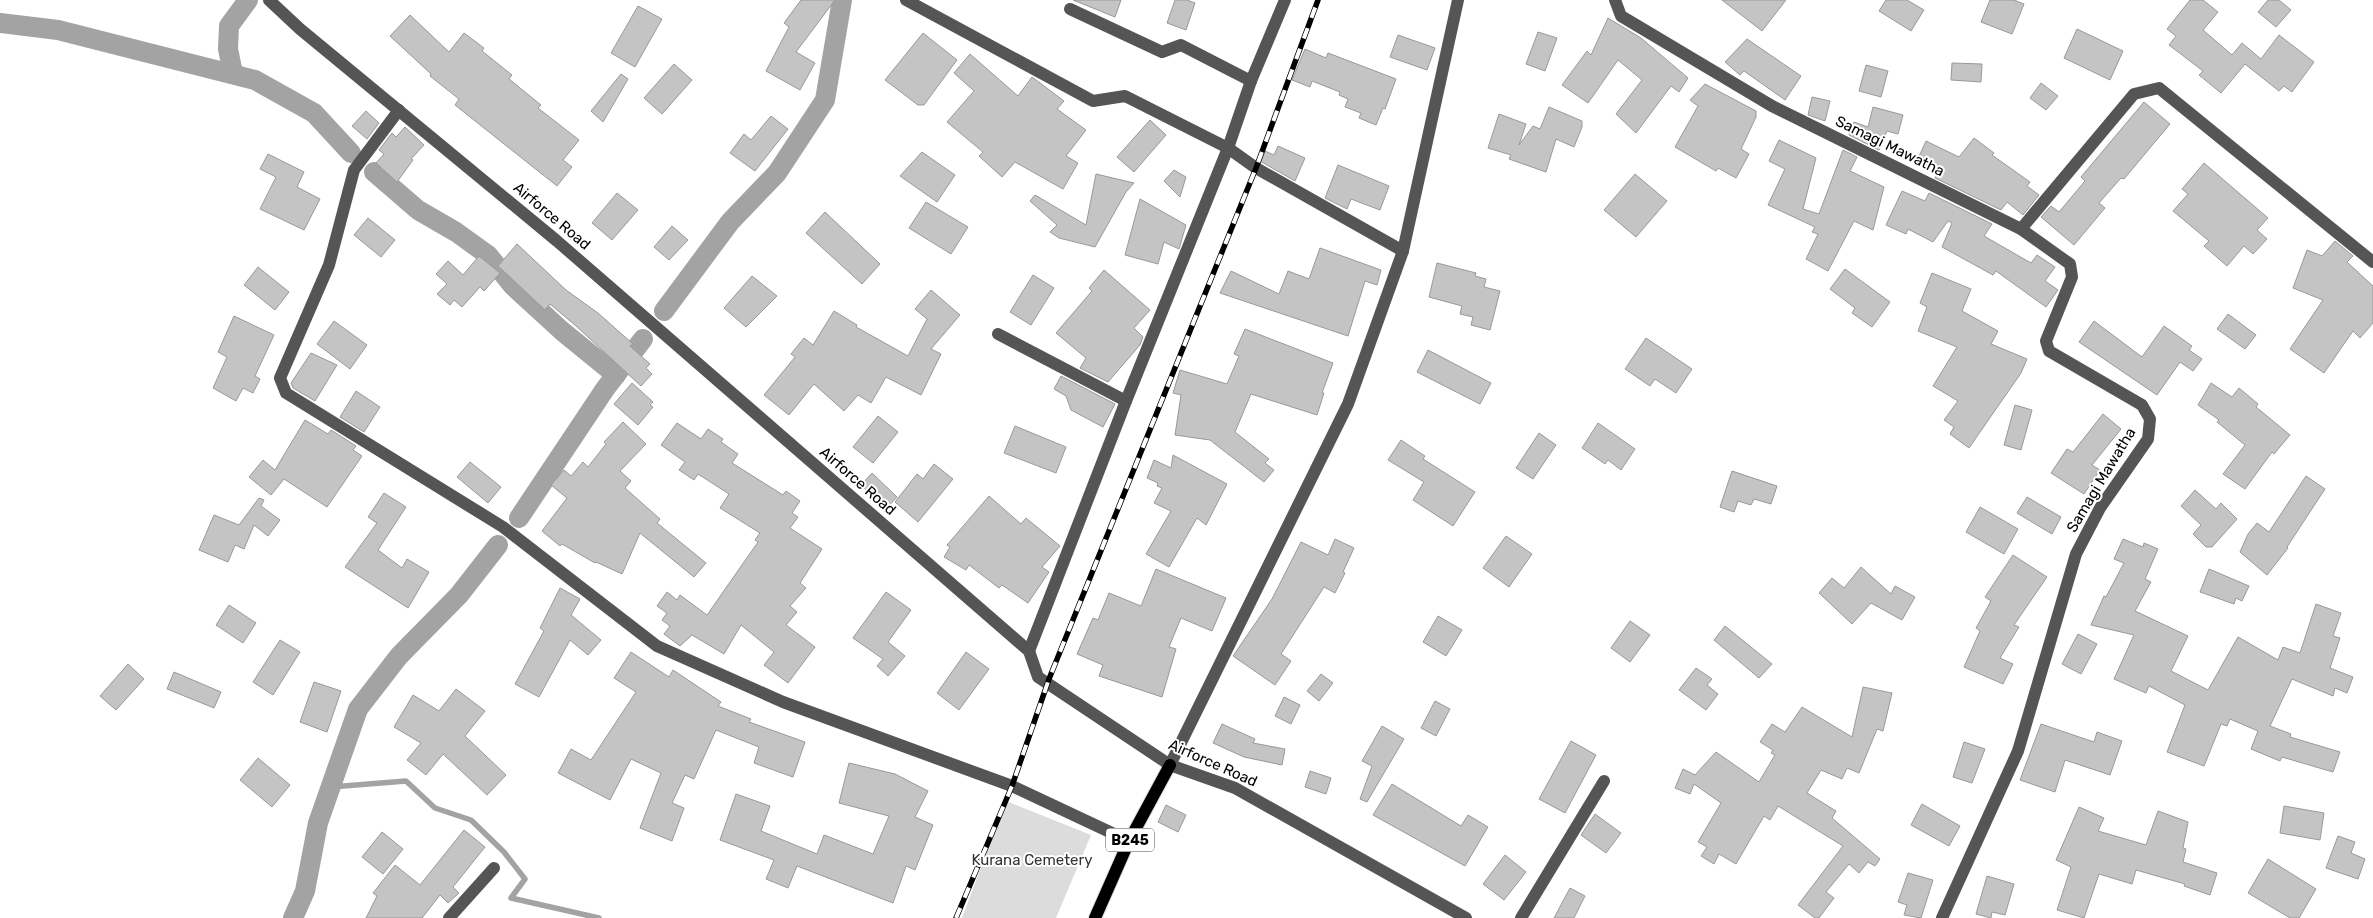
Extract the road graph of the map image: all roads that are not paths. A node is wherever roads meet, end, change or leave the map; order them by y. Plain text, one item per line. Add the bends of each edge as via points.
1 (269, 0) edge
2 (906, 0) edge
3 (1285, 0) edge
4 (1458, 0) edge
5 (1616, 0) edge
6 (1070, 9) dead end
7 (1252, 81) junction
8 (399, 110) junction
9 (1228, 148) junction
10 (2021, 229) junction
11 (1403, 251) junction
12 (2373, 262) edge
13 (998, 334) dead end
14 (1126, 401) junction
15 (1029, 651) junction
16 (1170, 765) junction
17 (1604, 780) dead end
18 (1129, 841) junction
19 (494, 868) dead end
20 (449, 918) edge
21 (1096, 918) edge
22 (1466, 918) edge
23 (1521, 918) edge
24 (1942, 918) edge

1 - 8 street, Airforce Road
2 - 9 street via 1093,101 1125,96
3 - 7 street
4 - 11 street
5 - 10 street, Samagi Mawatha via 1621,16 1772,106
6 - 7 street via 1162,52 1181,45
7 - 9 street
8 - 15 street, Airforce Road via 557,241
8 - 18 street via 354,170 329,265 280,378 286,393 503,527 657,646 783,702 1012,786
9 - 11 street via 1256,168
9 - 14 street
10 - 12 street via 2134,94 2159,88
10 - 24 street, Samagi Mawatha via 2070,264 2072,278 2046,341 2049,351 2142,405 2150,419 2148,439 2100,508 2076,554 2018,751
11 - 16 street via 1348,404
13 - 14 street
14 - 15 street
15 - 16 street, Airforce Road via 1038,677
16 - 18 main road, B245
16 - 22 street, Airforce Road via 1236,788
17 - 23 street
18 - 21 main road, B245
19 - 20 street

